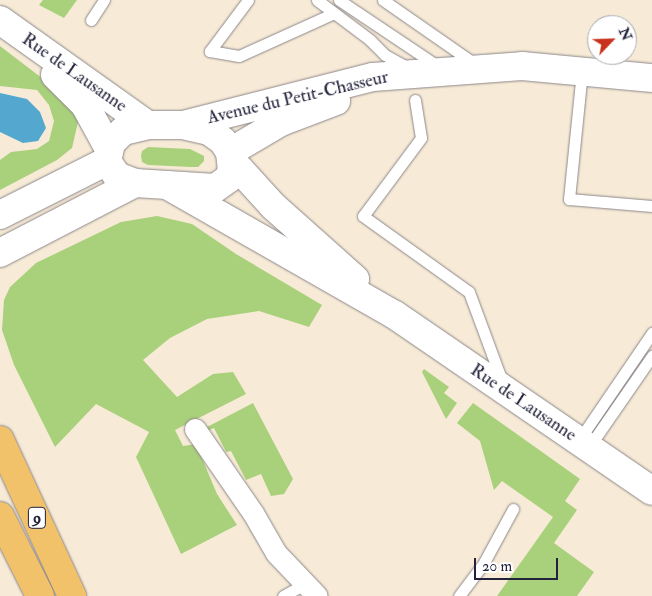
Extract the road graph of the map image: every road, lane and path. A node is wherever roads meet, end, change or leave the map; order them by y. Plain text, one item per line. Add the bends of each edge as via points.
1 (104, 0) edge
2 (248, 0) edge
3 (317, 0) edge
4 (339, 0) edge
5 (383, 0) edge
6 (332, 14) junction
7 (0, 20) edge
8 (91, 20) dead end
9 (0, 34) edge
10 (480, 67) junction
11 (582, 71) junction
12 (652, 78) edge
13 (425, 82) junction
14 (148, 125) junction
15 (183, 125) junction
16 (108, 155) junction
17 (232, 157) junction
18 (135, 184) junction
19 (167, 185) junction
20 (652, 206) edge
21 (0, 215) edge
22 (25, 240) junction
23 (0, 253) edge
24 (0, 268) edge
25 (395, 316) junction
26 (652, 334) edge
27 (652, 356) edge
28 (505, 390) junction
29 (194, 429) dead end
30 (0, 440) edge
31 (584, 444) junction
32 (652, 491) edge
33 (513, 509) dead end
34 (0, 516) edge
35 (311, 590) edge
36 (40, 596) edge
37 (72, 596) edge
38 (283, 596) edge
39 (459, 596) edge

1 - 8 lane
2 - 6 lane via 210,51 239,56
3 - 6 lane
4 - 13 lane
5 - 10 lane
6 - 13 lane
7 - 14 street, Rue de Lausanne
9 - 16 street, Rue de Lausanne via 69,86 85,105
10 - 11 street, Avenue du Petit-Chasseur via 522,66
10 - 13 street, Avenue du Petit-Chasseur
11 - 12 street, Avenue du Petit-Chasseur
11 - 20 lane via 569,199
13 - 15 street, Avenue du Petit-Chasseur via 373,77
13 - 17 street via 281,122
13 - 28 lane via 421,138 363,216 468,292
14 - 15 street
14 - 16 street via 123,131
15 - 17 street, Rue de Lausanne via 209,131 223,141
16 - 18 street, Rue de Lausanne via 117,176
16 - 21 street
17 - 19 street via 228,179 215,188
17 - 25 street, Rue de Lausanne via 273,206
18 - 19 street
18 - 22 street
19 - 25 street, Rue de Lausanne
22 - 23 street
22 - 24 street
25 - 28 street, Rue de Lausanne
26 - 31 lane
27 - 31 lane
28 - 31 street, Rue de Lausanne
29 - 35 street via 254,513 276,553
30 - 37 main road, 9
31 - 32 street, Rue de Lausanne
33 - 39 lane via 482,566
34 - 36 main road, 9
35 - 38 lane

